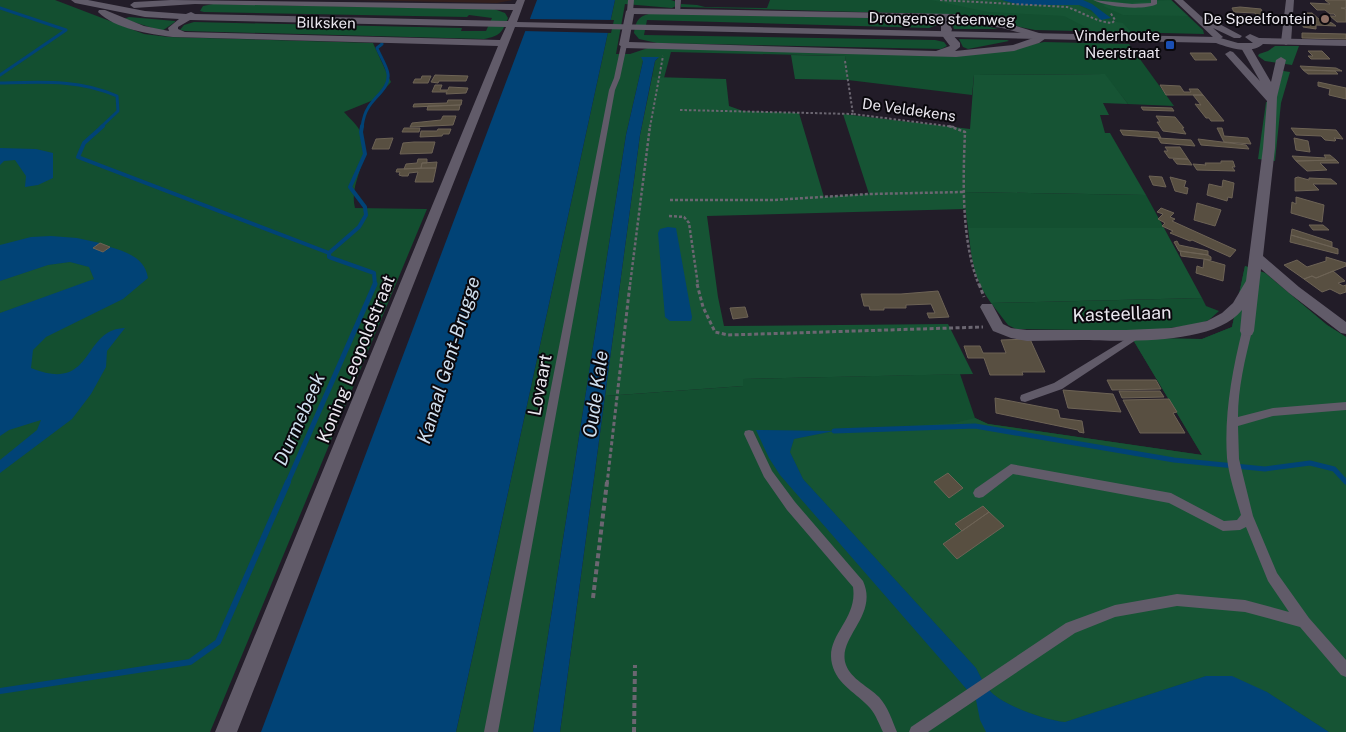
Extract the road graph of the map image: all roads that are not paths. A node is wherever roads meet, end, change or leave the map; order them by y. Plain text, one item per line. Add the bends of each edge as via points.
1 (75, 0) edge
2 (631, 0) edge
3 (678, 0) edge
4 (1154, 0) edge
5 (1178, 0) edge
6 (1290, 0) edge
7 (213, 1) edge
8 (1099, 1) edge
9 (334, 2) edge
10 (519, 3) edge
11 (90, 4) junction
12 (630, 11) junction
13 (678, 12) junction
14 (1196, 16) junction
15 (190, 17) junction
16 (925, 17) junction
17 (667, 28) joint
18 (946, 34) junction
19 (183, 35) junction
20 (1044, 36) junction
21 (1237, 36) junction
22 (1217, 38) junction
23 (1257, 41) junction
24 (503, 42) junction
25 (1286, 42) junction
26 (1346, 43) edge
27 (624, 45) junction
28 (1245, 46) junction
29 (938, 52) junction
30 (1230, 54) dead end
31 (1281, 60) dead end
32 (1272, 98) junction
33 (1255, 256) junction
34 (1252, 283) junction
35 (987, 307) road end
36 (1346, 329) edge
37 (1247, 331) joint
38 (1139, 334) junction
39 (1025, 398) dead end
40 (1346, 406) edge
41 (1233, 423) junction
42 (749, 434) dead end
43 (979, 493) dead end
44 (1247, 516) junction
45 (1304, 622) junction
46 (1346, 670) edge
47 (226, 732) edge
48 (491, 732) edge
49 (890, 732) edge
50 (916, 732) edge

1 - 11 street, Bilksken
2 - 12 lane
3 - 13 lane
4 - 8 lane via 1154,4 1139,7
5 - 14 street
6 - 25 street
7 - 9 street, Bilksken
7 - 11 street, Bilksken
7 - 15 street, Bilksken via 194,8
9 - 10 street, Bilksken
10 - 24 street, Koning Leopoldstraat
11 - 15 street, Bilksken via 145,14
11 - 19 street via 111,17 147,31
12 - 13 street
12 - 27 street
13 - 16 street
14 - 21 street
14 - 22 street
15 - 17 street, Bilksken
15 - 19 street, Bilksken via 173,28 174,32
16 - 18 street via 945,22
16 - 20 street via 974,20
17 - 18 street, Drongense steenweg
18 - 20 street, Drongense steenweg
18 - 29 street via 955,47
19 - 24 street, Bilksken
20 - 22 street, Drongense steenweg
20 - 29 street via 1037,41 983,52
21 - 22 street, Drongense steenweg
21 - 23 street, Drongense steenweg
22 - 28 street, Drongense steenweg
23 - 25 street, Drongense steenweg
23 - 28 street, Drongense steenweg via 1256,46
24 - 47 street, Koning Leopoldstraat
25 - 26 street, Drongense steenweg
27 - 29 street
27 - 48 lane, Lovaart via 612,90
28 - 32 street
30 - 32 street
31 - 32 street, Kasteellaan
32 - 33 street, Kasteellaan
33 - 34 street, Kasteellaan
33 - 36 street
34 - 37 street, Kasteellaan
34 - 38 street, Kasteellaan via 1228,317 1200,328
35 - 38 street, Kasteellaan via 996,326 1018,334
37 - 41 lane
38 - 39 lane via 1058,386
40 - 41 lane via 1273,412
41 - 44 lane via 1235,466
42 - 49 lane via 768,474 791,506 859,585 862,604 840,644 839,665 877,706
43 - 44 lane via 1011,469 1171,498 1223,526 1240,525
44 - 45 lane via 1272,577
45 - 46 lane
45 - 50 lane via 1245,606 1177,600 1115,611 1071,628

